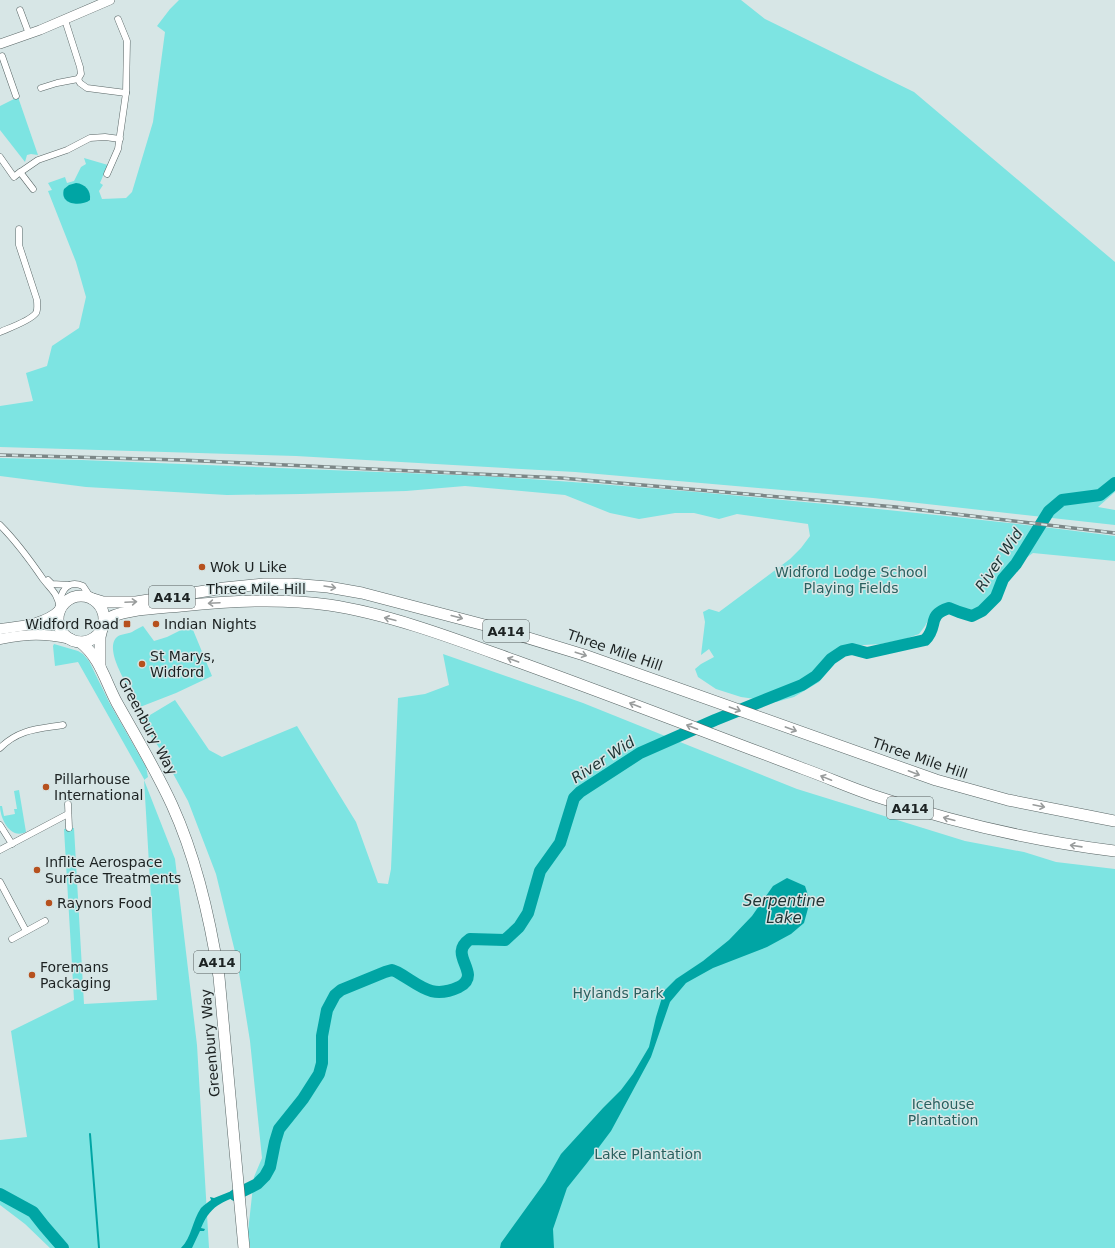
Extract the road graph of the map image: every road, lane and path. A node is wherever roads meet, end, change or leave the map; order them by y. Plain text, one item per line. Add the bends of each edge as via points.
1 (110, 0) edge
2 (20, 10) dead end
3 (118, 19) dead end
4 (65, 20) junction
5 (29, 34) junction
6 (0, 44) edge
7 (2, 56) dead end
8 (7, 70) junction
9 (0, 73) edge
10 (78, 79) junction
11 (41, 88) dead end
12 (126, 93) junction
13 (16, 96) dead end
14 (120, 139) junction
15 (0, 157) edge
16 (22, 171) dead end
17 (107, 174) dead end
18 (32, 189) dead end
19 (19, 229) dead end
20 (0, 332) edge
21 (0, 525) edge
22 (39, 570) junction
23 (69, 585) junction
24 (92, 598) junction
25 (60, 607) junction
26 (103, 625) junction
27 (0, 629) edge
28 (0, 639) edge
29 (76, 640) junction
30 (100, 666) junction
31 (63, 725) dead end
32 (0, 748) edge
33 (68, 804) dead end
34 (68, 814) junction
35 (1115, 821) edge
36 (0, 825) edge
37 (69, 828) dead end
38 (12, 844) junction
39 (0, 850) edge
40 (1115, 851) edge
41 (0, 882) edge
42 (45, 921) dead end
43 (26, 931) junction
44 (12, 939) dead end
45 (244, 1248) edge

1 - 4 main road
2 - 5 street
3 - 12 street via 126,41
4 - 5 main road
4 - 10 street via 80,67 81,74
5 - 6 main road
7 - 8 street
8 - 9 street
8 - 13 street
10 - 11 street
10 - 12 street via 87,88
12 - 14 street
14 - 16 street via 90,138 67,150 38,160
14 - 17 street
15 - 18 street via 14,177 20,172
19 - 20 street via 19,245 37,300 37,308 32,317
21 - 22 street
22 - 23 street via 52,584
22 - 25 street via 56,594
23 - 24 street via 82,586
23 - 25 street via 64,588
24 - 25 highway, A414 via 73,597
24 - 26 highway, A414 via 101,606 104,615
24 -> 35 highway, Three Mile Hill / A414 via 103,602 136,602 224,588 291,584 328,587 390,600 532,638 591,657 950,785 1008,800
25 - 27 main road via 50,618 42,622
25 - 29 highway, A414 via 60,628 64,634
26 - 29 highway, A414 via 98,635 93,638
26 - 30 highway, Greenbury Way / A414 via 100,637
40 -> 26 highway, Three Mile Hill / A414 via 1012,835 947,819 868,794 536,668 445,636 351,609 263,601 195,604 118,614 108,618
28 - 29 main road via 39,634
29 - 30 highway, Greenbury Way / A414 via 89,650
30 - 45 highway, Greenbury Way / A414 via 112,694 172,805 203,891 219,977
31 - 32 street via 21,733
33 - 34 street
34 - 37 street
34 - 38 street
36 - 38 street
38 - 39 street
41 - 43 street
42 - 43 street
43 - 44 street

